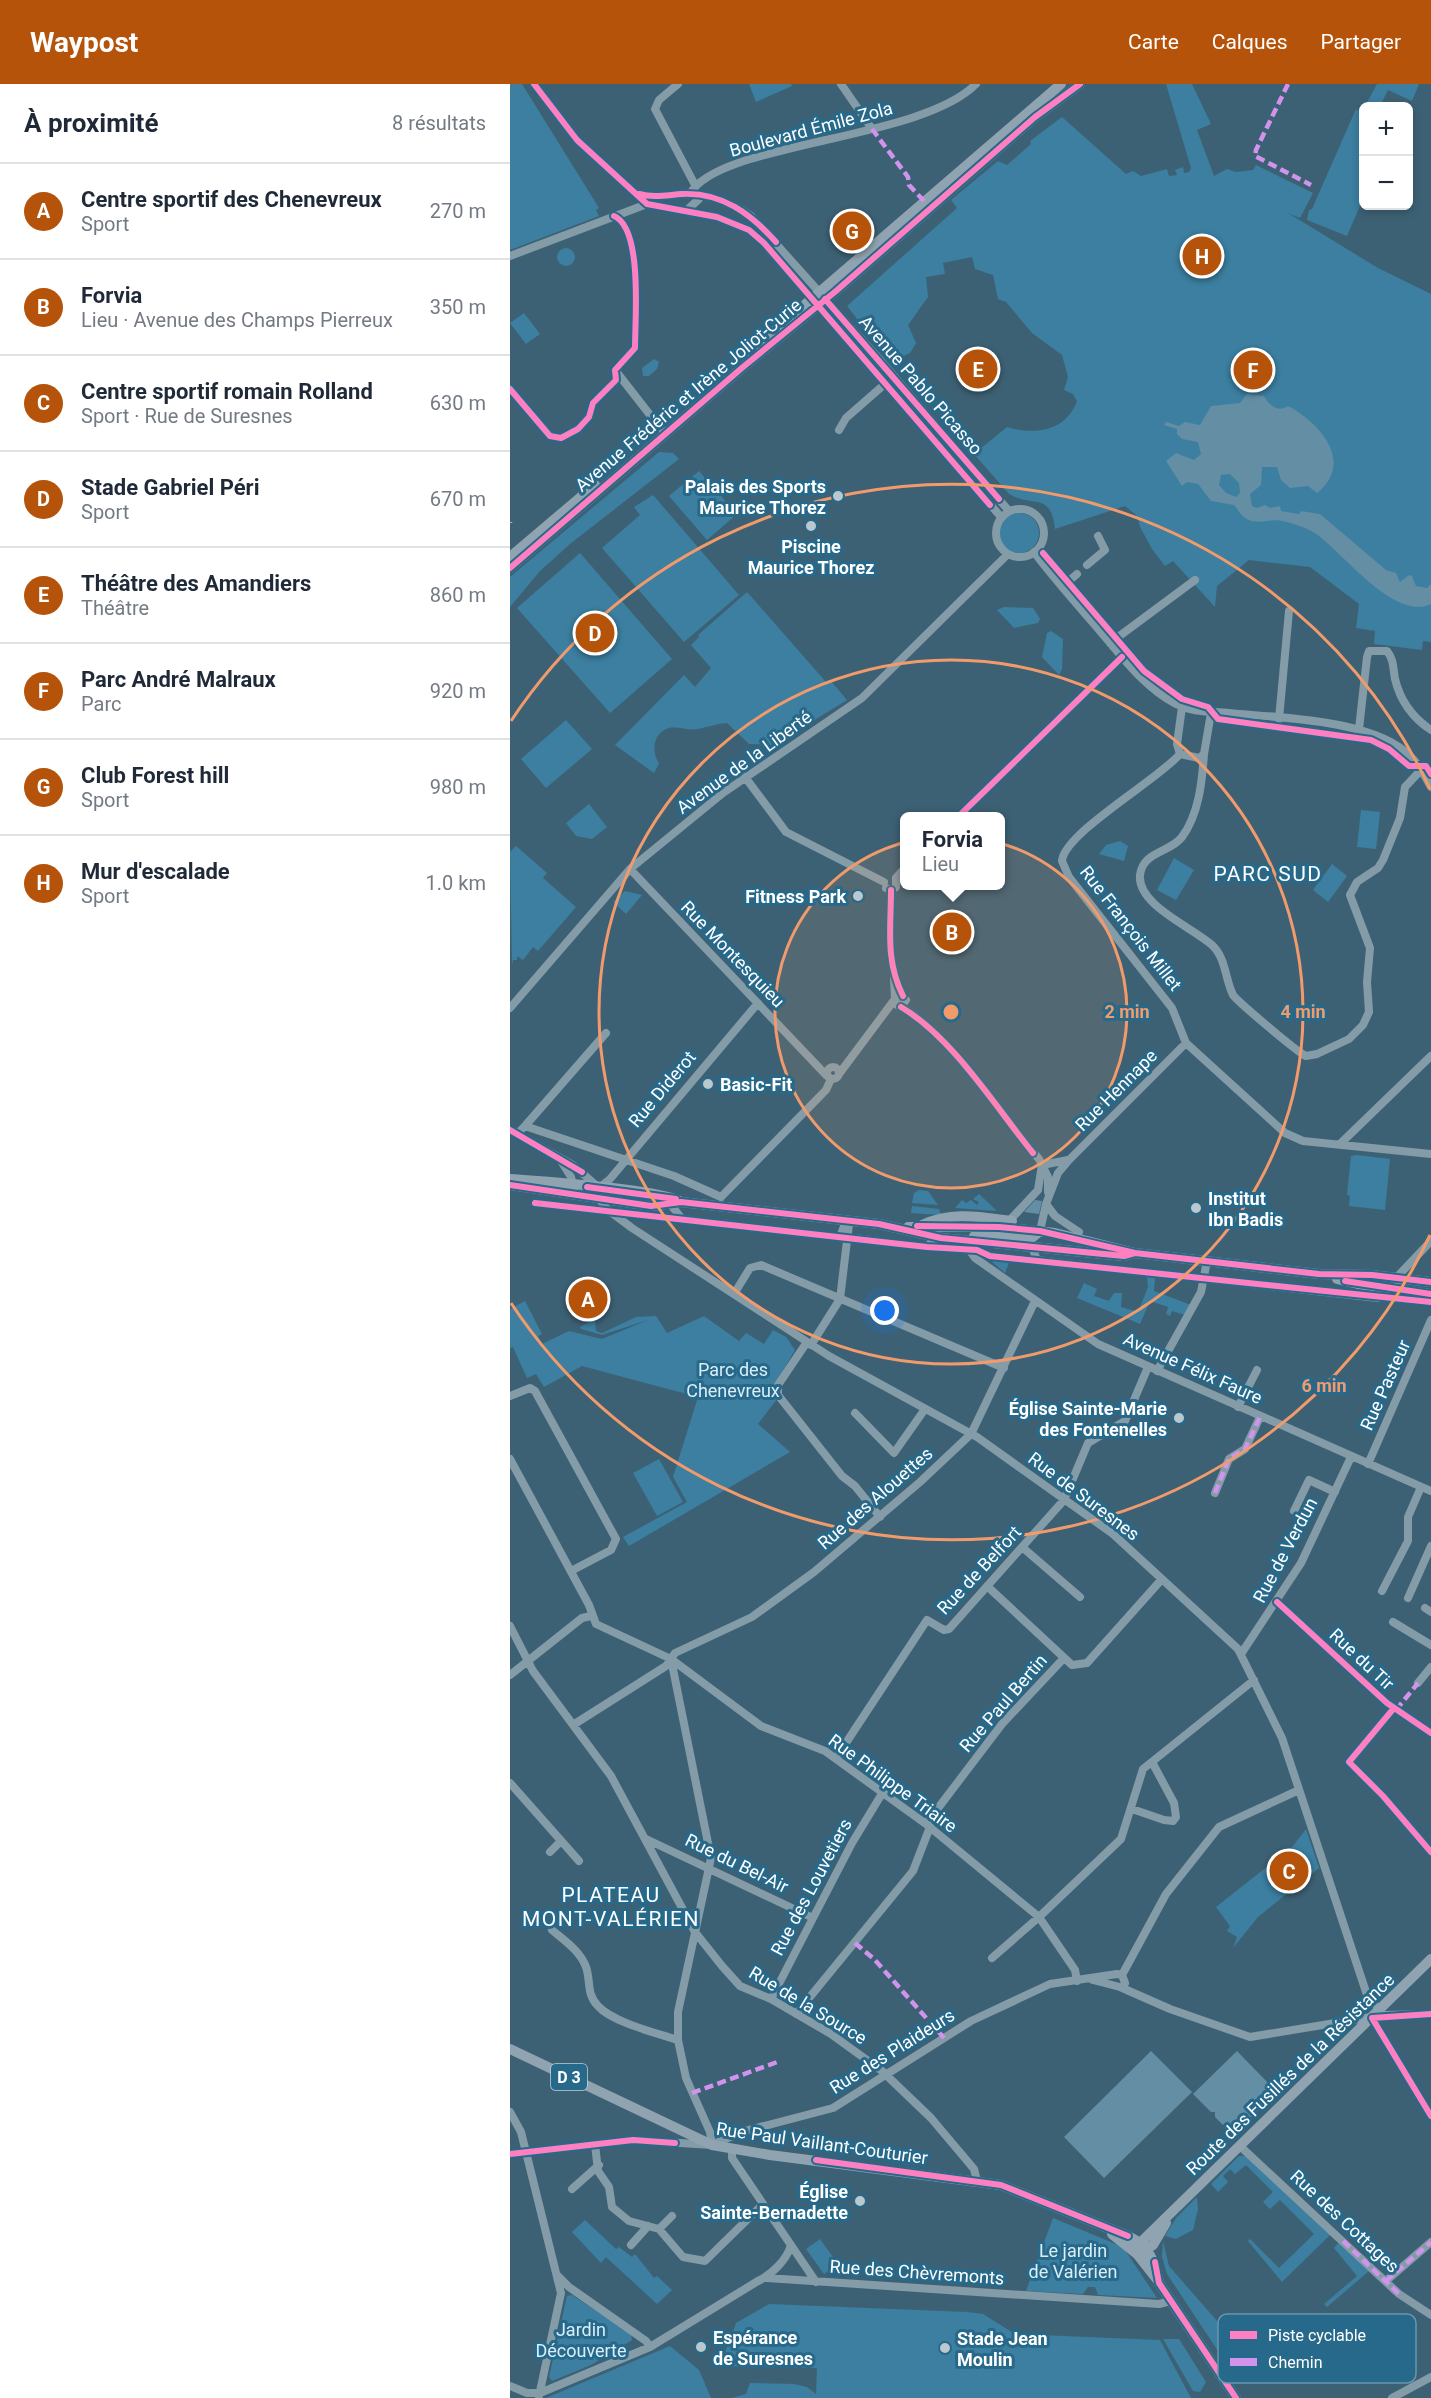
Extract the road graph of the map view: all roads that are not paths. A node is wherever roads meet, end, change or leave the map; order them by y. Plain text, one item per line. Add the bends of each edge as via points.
1 (534, 84) edge
2 (678, 84) edge
3 (841, 84) edge
4 (976, 84) edge
5 (1060, 84) edge
6 (1080, 84) edge
7 (872, 129) junction
8 (695, 185) junction
9 (633, 192) junction
10 (680, 194) junction
11 (695, 195) junction
12 (647, 204) junction
13 (684, 211) junction
14 (614, 216) junction
15 (510, 256) edge
16 (818, 299) junction
17 (615, 370) junction
18 (886, 383) junction
19 (510, 389) edge
20 (661, 429) junction
21 (838, 430) dead end
22 (1009, 511) junction
23 (1001, 518) junction
24 (1098, 536) dead end
25 (1034, 552) junction
26 (1008, 554) junction
27 (510, 557) edge
28 (1087, 565) dead end
29 (510, 568) edge
30 (1077, 574) dead end
31 (1195, 580) dead end
32 (1062, 587) junction
33 (1289, 611) dead end
34 (1110, 643) junction
35 (1122, 657) junction
36 (1182, 707) junction
37 (1210, 713) junction
38 (1279, 719) junction
39 (1359, 729) junction
40 (1431, 730) edge
41 (1180, 754) junction
42 (1204, 754) junction
43 (1421, 770) junction
44 (745, 777) junction
45 (1431, 787) edge
46 (963, 812) edge
47 (630, 869) junction
48 (900, 874) edge
49 (896, 878) junction
50 (884, 882) junction
51 (891, 890) junction
52 (897, 997) junction
53 (758, 1004) junction
54 (510, 1008) edge
55 (606, 1033) dead end
56 (1186, 1043) junction
57 (1431, 1056) edge
58 (832, 1073) junction
59 (525, 1126) junction
60 (513, 1132) edge
61 (1340, 1144) junction
62 (1431, 1154) edge
63 (561, 1160) junction
64 (625, 1160) junction
65 (1069, 1160) junction
66 (1042, 1165) junction
67 (510, 1179) edge
68 (510, 1185) edge
69 (575, 1190) junction
70 (1048, 1192) junction
71 (598, 1193) junction
72 (721, 1202) junction
73 (676, 1204) junction
74 (1046, 1204) junction
75 (752, 1210) junction
76 (962, 1215) junction
77 (1010, 1220) junction
78 (848, 1221) junction
79 (921, 1226) junction
80 (898, 1227) junction
81 (958, 1227) junction
82 (755, 1228) junction
83 (1041, 1228) junction
84 (1079, 1232) junction
85 (847, 1237) junction
86 (936, 1237) junction
87 (962, 1240) junction
88 (1090, 1241) junction
89 (1431, 1241) edge
90 (1032, 1247) junction
91 (1135, 1253) junction
92 (1207, 1262) junction
93 (1319, 1274) junction
94 (1397, 1277) junction
95 (1204, 1278) junction
96 (1431, 1282) edge
97 (1399, 1289) junction
98 (734, 1294) junction
99 (1431, 1294) edge
100 (1378, 1298) dead end
101 (840, 1299) junction
102 (1035, 1300) junction
103 (1431, 1320) edge
104 (809, 1343) junction
105 (1148, 1367) junction
106 (1004, 1368) junction
107 (1257, 1370) dead end
108 (1157, 1371) junction
109 (510, 1396) edge
110 (1238, 1407) junction
111 (925, 1409) junction
112 (855, 1413) dead end
113 (1260, 1417) junction
114 (971, 1434) junction
115 (1351, 1457) junction
116 (510, 1459) edge
117 (1368, 1464) junction
118 (1421, 1487) junction
119 (1431, 1491) edge
120 (1335, 1492) junction
121 (1215, 1493) dead end
122 (1064, 1500) junction
123 (1294, 1511) dead end
124 (880, 1517) junction
125 (1431, 1546) edge
126 (1022, 1547) junction
127 (571, 1571) junction
128 (1162, 1579) junction
129 (987, 1587) junction
130 (1382, 1591) dead end
131 (1080, 1596) dead end
132 (1408, 1598) dead end
133 (1277, 1602) junction
134 (591, 1616) junction
135 (1393, 1622) dead end
136 (510, 1626) edge
137 (1431, 1645) edge
138 (1241, 1654) junction
139 (1064, 1658) junction
140 (671, 1659) junction
141 (529, 1662) junction
142 (1431, 1667) edge
143 (510, 1675) edge
144 (1254, 1680) junction
145 (1418, 1683) dead end
146 (1394, 1708) junction
147 (573, 1725) junction
148 (1431, 1733) edge
149 (836, 1758) junction
150 (1152, 1762) junction
151 (510, 1783) edge
152 (1299, 1790) junction
153 (883, 1792) junction
154 (1132, 1809) junction
155 (928, 1825) junction
156 (646, 1839) junction
157 (561, 1841) junction
158 (550, 1852) dead end
159 (1431, 1852) edge
160 (579, 1861) dead end
161 (710, 1868) junction
162 (1039, 1917) junction
163 (813, 1918) junction
164 (552, 1930) dead end
165 (695, 1932) junction
166 (992, 1958) dead end
167 (1431, 1959) edge
168 (1077, 1981) junction
169 (1119, 1981) junction
170 (771, 1999) junction
171 (796, 2014) junction
172 (1376, 2014) junction
173 (1431, 2014) edge
174 (678, 2040) junction
175 (510, 2049) edge
176 (886, 2075) junction
177 (510, 2112) edge
178 (1431, 2116) edge
179 (595, 2144) junction
180 (712, 2145) junction
181 (1240, 2147) junction
182 (732, 2149) junction
183 (526, 2152) junction
184 (510, 2154) edge
185 (599, 2165) junction
186 (977, 2181) junction
187 (572, 2190) dead end
188 (763, 2204) junction
189 (672, 2216) dead end
190 (648, 2226) junction
191 (659, 2229) junction
192 (1431, 2242) edge
193 (631, 2245) dead end
194 (791, 2245) junction
195 (1141, 2248) junction
196 (556, 2275) junction
197 (767, 2278) junction
198 (1386, 2281) junction
199 (816, 2282) junction
200 (569, 2287) junction
201 (561, 2293) junction
202 (1171, 2301) junction
203 (1431, 2315) edge
204 (650, 2347) junction
205 (1218, 2369) edge
206 (1431, 2377) edge
207 (1227, 2383) edge
208 (510, 2386) edge
209 (539, 2395) edge
210 (1236, 2398) edge
211 (1392, 2398) edge

1 - 9 street via 577,140
2 - 8 street via 659,100 655,109
3 - 7 street
4 - 7 street, Boulevard Émile Zola via 943,107
5 - 16 main road, Avenue Frédéric et Irène Joliot-Curie
6 - 16 main road, Avenue Frédéric et Irène Joliot-Curie via 1035,117
7 - 8 street, Boulevard Émile Zola via 753,158
8 - 11 street
9 - 10 street via 649,197
9 - 12 street
10 - 11 street
10 - 13 street
11 - 13 street via 699,200
11 - 16 street via 723,201 751,216
12 - 13 street
12 - 14 street
13 - 16 street via 717,217 749,230
14 - 15 street
14 - 17 street via 626,225 635,258 635,348
16 - 18 street, Avenue Pablo Picasso
16 - 20 main road, Avenue Frédéric et Irène Joliot-Curie
16 - 22 street, Avenue Pablo Picasso
16 - 29 main road, Avenue Frédéric et Irène Joliot-Curie
17 - 19 street via 616,380 593,402 589,417 561,438 550,436
17 - 20 street
18 - 21 street
18 - 23 street, Avenue Pablo Picasso
20 - 27 main road, Avenue Frédéric et Irène Joliot-Curie
22 - 23 street
22 - 25 street via 1028,510 1038,518 1043,536
23 - 26 street via 997,539
24 - 28 street via 1105,550
25 - 26 street
25 - 32 street
26 - 44 street, Avenue de la Liberté via 862,698
30 - 32 street
31 - 34 street
32 - 34 street
33 - 38 street
34 - 35 street
35 - 36 street via 1155,690
35 - 46 street
36 - 37 street
36 - 41 street via 1177,744
37 - 38 street
37 - 42 street
38 - 39 street
39 - 40 street via 1367,657 1369,651 1377,650 1387,651 1392,658 1398,688 1409,711
39 - 43 street via 1396,744
41 - 42 street via 1199,758
41 - 56 street, Rue François Millet via 1079,837 1065,851 1062,861 1069,877 1172,1008
42 - 43 street via 1201,792 1184,833 1177,843 1146,861 1141,872 1142,889 1150,902 1217,950 1238,1002 1306,1056 1349,1039 1367,1018 1370,948 1350,895 1357,882 1383,860 1400,818 1405,787
43 - 45 street
44 - 47 street, Avenue de la Liberté
44 - 50 street via 786,832
47 - 53 street, Rue Montesquieu
47 - 54 street, Avenue de la Liberté
48 - 49 street
49 - 50 street via 890,876
49 - 51 street via 898,885
50 - 51 street
51 - 52 street via 889,942
52 - 58 street via 850,1059
52 - 66 street via 954,1054
53 - 58 street, Rue Montesquieu via 813,1061
53 - 64 street, Rue Diderot
55 - 59 street
56 - 61 street via 1285,1133 1303,1141
56 - 65 street, Rue Hennape
57 - 61 street
58 - 72 street via 826,1090
59 - 60 street
59 - 64 street
60 - 63 street, Rue de Suresnes
61 - 62 street
63 - 69 street
63 - 71 street, Rue de Suresnes via 582,1172
64 - 71 street, Rue Diderot
64 - 72 street via 674,1176
65 - 66 street
65 - 70 street, Rue Hennape
66 - 70 street via 1048,1177
66 - 77 street via 1038,1190
67 - 69 main road
68 - 69 main road
69 - 71 main road
70 - 74 street, Rue Hennape
71 - 73 main road via 651,1206
71 - 98 street, Rue de Suresnes via 608,1210 626,1224
72 - 73 main road
72 - 75 main road
73 - 82 street via 682,1218
74 - 83 street, Rue Hennape
74 - 84 street via 1055,1216
75 - 78 main road
75 - 82 street
76 - 77 main road
76 - 79 main road via 944,1216
76 - 81 main road
77 - 83 main road
78 - 80 main road
78 - 82 street via 840,1237
78 - 85 street
79 - 80 main road
79 - 81 main road
80 - 86 main road
81 - 83 main road
81 - 87 main road
83 - 84 main road
83 - 87 main road via 1033,1238 983,1235
83 - 88 main road
84 - 88 main road
85 - 86 street via 927,1247
85 - 101 street
86 - 87 main road
87 - 90 main road
87 - 102 street, Avenue Félix Faure via 975,1258
88 - 91 main road
89 - 94 street
90 - 91 main road via 1124,1256
90 - 95 street via 1037,1260
91 - 92 main road
92 - 93 main road
92 - 95 street
93 - 94 main road
93 - 97 main road
94 - 96 main road
94 - 97 street
95 - 100 street
95 - 108 street via 1201,1292
97 - 99 main road
98 - 101 street via 754,1264
98 - 104 street, Rue de Suresnes
101 - 104 street
101 - 106 street
102 - 105 street, Avenue Félix Faure via 1098,1344
102 - 106 street, Rue des Alouettes
103 - 117 street, Rue Pasteur
104 - 111 street, Rue de Suresnes
104 - 124 street via 778,1385 778,1395
105 - 108 street, Avenue Félix Faure
105 - 122 street, Rue de Belfort via 1125,1421 1088,1443
106 - 114 street, Rue des Alouettes
107 - 110 street
108 - 110 street, Avenue Félix Faure
109 - 127 street via 530,1388 537,1395 616,1542 611,1550
110 - 113 street, Avenue Félix Faure
111 - 112 street via 894,1453
111 - 114 street, Rue de Suresnes
113 - 115 street, Avenue Félix Faure
113 - 121 street via 1245,1449 1229,1459
114 - 122 street, Rue de Suresnes
114 - 124 street, Rue des Alouettes
115 - 117 street, Avenue Félix Faure
115 - 120 street, Rue de Verdun
116 - 127 street
117 - 118 street, Avenue Félix Faure
118 - 119 street, Avenue Félix Faure
118 - 130 street via 1408,1517 1408,1541
120 - 123 street via 1309,1480
120 - 133 street, Rue de Verdun via 1301,1563
122 - 126 street, Rue de Belfort
122 - 128 street, Rue de Suresnes via 1113,1534
124 - 140 street, Rue des Alouettes via 752,1617 675,1653
125 - 132 street
126 - 129 street, Rue de Belfort
126 - 131 street
127 - 134 street
128 - 138 street, Rue de Suresnes
128 - 139 street, Rue Paul Bertin via 1087,1663 1071,1665
129 - 139 street
129 - 149 street, Rue de Belfort via 949,1629 927,1620
133 - 138 street, Rue de Verdun
133 - 146 street, Rue du Tir
134 - 140 street, Rue Philippe Triaire via 600,1627
134 - 141 street via 582,1618
135 - 137 street
136 - 141 street, Rue de la Source
138 - 144 street, Rue de Suresnes
139 - 155 street, Rue Paul Bertin via 1002,1724
140 - 147 street, Rue des Alouettes via 666,1666
140 - 149 street, Rue Philippe Triaire via 761,1726
140 - 161 street
141 - 143 street
141 - 147 street, Rue de la Source
142 - 145 street
144 - 150 street
144 - 152 street, Rue de Suresnes via 1282,1738
146 - 148 street, Rue du Tir
146 - 159 street via 1349,1762
147 - 156 street, Rue de la Source via 611,1776
149 - 153 street, Rue Philippe Triaire
150 - 154 street via 1143,1769
150 - 154 street via 1174,1803 1176,1817 1168,1821
151 - 157 street
152 - 169 street via 1219,1827 1166,1894
152 - 172 street, Rue de Suresnes
153 - 155 street, Rue Philippe Triaire
153 - 163 street, Rue des Louvetiers
154 - 162 street via 1121,1839
155 - 162 street, Rue Philippe Triaire
155 - 171 street, Rue Paul Bertin via 913,1871
156 - 161 street, Rue du Bel-Air
156 - 165 street, Rue de la Source
157 - 158 street
157 - 160 street
161 - 163 street, Rue du Bel-Air
161 - 165 street
162 - 166 street
162 - 168 street, Rue Philippe Triaire via 1075,1970
163 - 170 street, Rue des Louvetiers
164 - 174 street via 581,1959 590,1995 597,2006 620,2020
165 - 170 street, Rue de la Source via 740,1986
165 - 174 street via 678,2012
167 - 172 main road, Route des Fusillés de la Résistance
168 - 169 street, Rue des Plaideurs
168 - 176 street, Rue des Plaideurs via 1050,1984 979,2016
169 - 172 street via 1141,1998 1250,2037
170 - 171 street, Rue de la Source
171 - 176 street, Rue de la Source via 831,2034
172 - 173 street
172 - 178 street, Rue de Suresnes
172 - 181 main road, Route des Fusillés de la Résistance
174 - 180 street via 686,2078
175 - 180 main road, Rue Paul Vaillant-Couturier / D 3
176 - 180 street, Rue des Plaideurs via 832,2108 741,2132
176 - 186 street, Rue de la Source via 931,2118 974,2169
177 - 183 street
179 - 180 street via 633,2140
179 - 183 street
179 - 185 street
180 - 182 main road, Rue Paul Vaillant-Couturier / D 3
181 - 195 main road, Route des Fusillés de la Résistance via 1172,2213 1153,2245
181 - 198 street, Rue des Cottages
182 - 186 main road, Rue Paul Vaillant-Couturier / D 3
182 - 188 street via 732,2158
183 - 184 street
183 - 196 street
185 - 187 street
185 - 190 street via 598,2171 609,2187 612,2207 629,2221
186 - 195 main road, Rue Paul Vaillant-Couturier / D 3 via 1001,2186 1105,2228
188 - 191 street via 705,2261 683,2257
188 - 194 street
189 - 191 street
190 - 191 street
190 - 193 street
192 - 198 street
194 - 197 street
194 - 199 street
195 - 202 main road, Rue Paul Vaillant-Couturier / D 3
196 - 200 street
196 - 201 street
197 - 199 street, Rue des Chèvremonts
197 - 204 street
198 - 203 street, Rue des Cottages
199 - 202 street, Rue des Chèvremonts via 1164,2304
200 - 201 street
200 - 204 street
201 - 209 street
202 - 205 main road, D 3
204 - 209 street
206 - 211 street
207 - 210 main road, D 3
208 - 209 street

